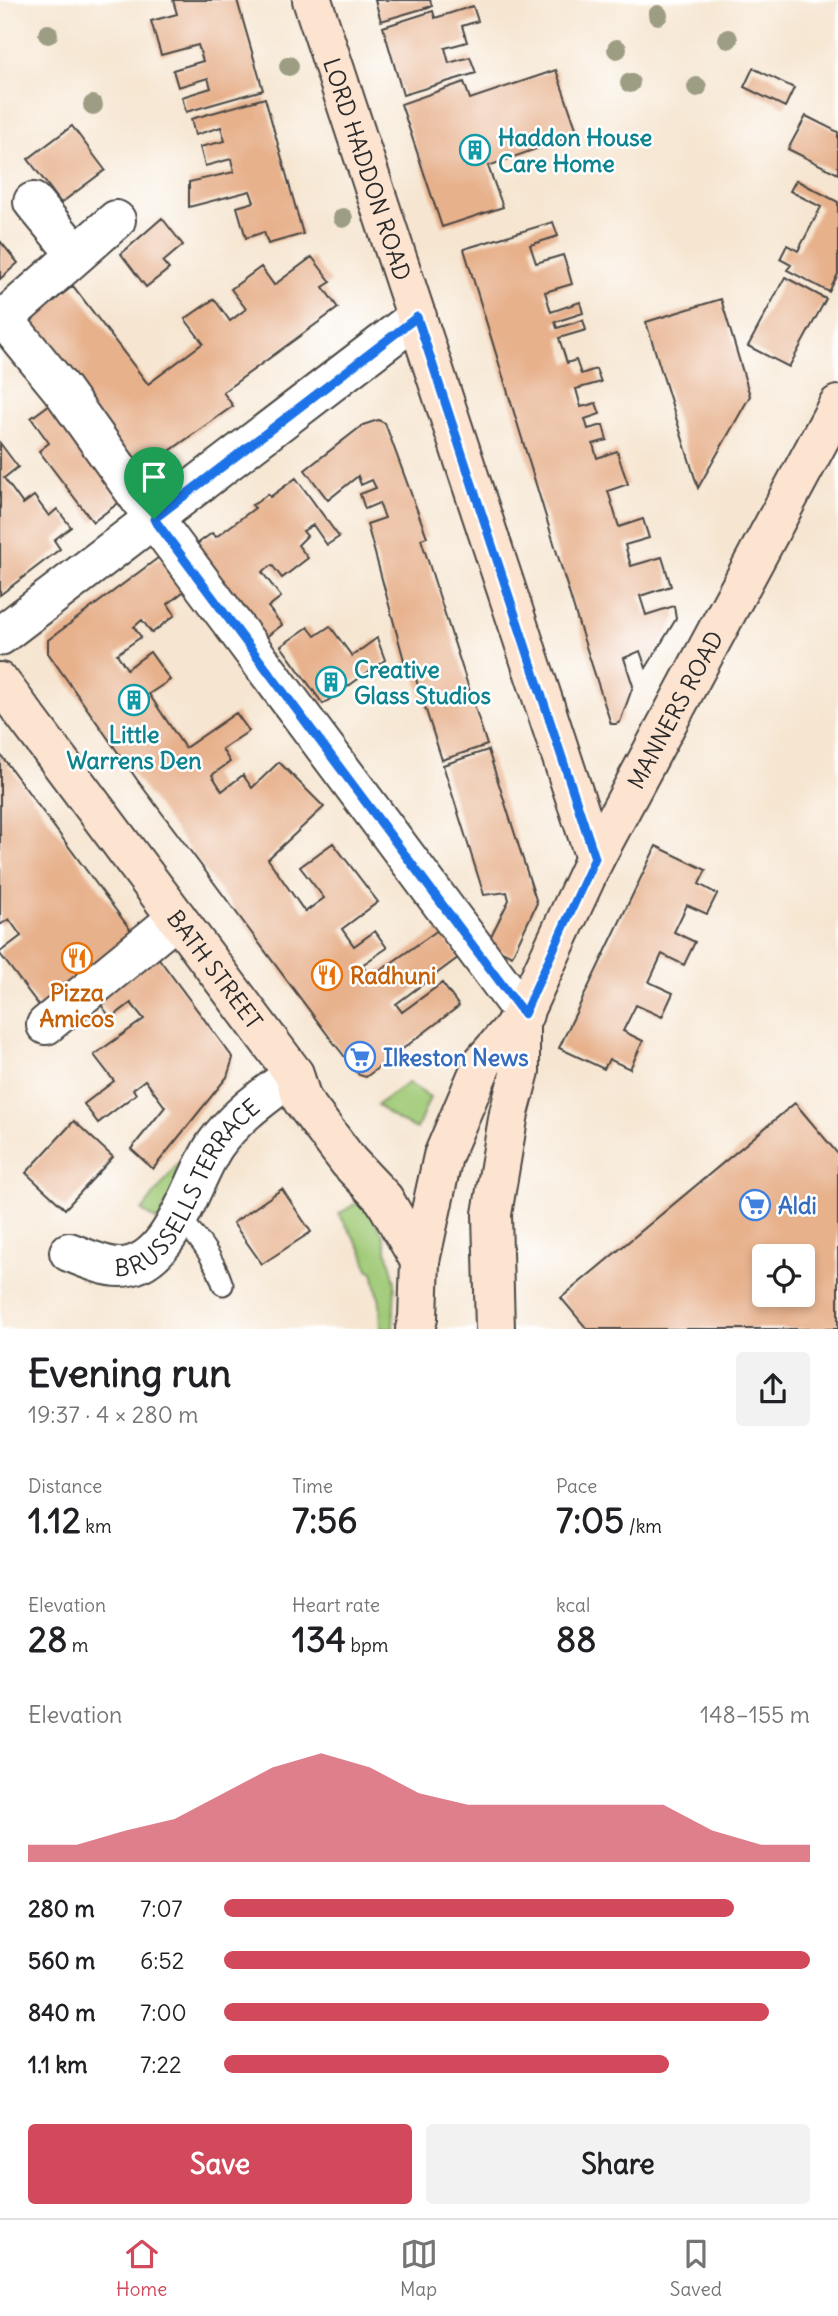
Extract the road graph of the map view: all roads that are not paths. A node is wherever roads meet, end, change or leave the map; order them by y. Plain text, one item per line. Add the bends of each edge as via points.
1 (312, 0) edge
2 (33, 202) dead end
3 (116, 220) dead end
4 (76, 254) junction
5 (417, 317) junction
6 (2, 321) edge
7 (838, 405) edge
8 (154, 519) junction
9 (0, 636) edge
10 (0, 682) edge
11 (595, 858) junction
12 (177, 918) junction
13 (522, 1017) junction
14 (46, 1025) dead end
15 (294, 1074) junction
16 (178, 1217) junction
17 (69, 1252) dead end
18 (420, 1261) junction
19 (223, 1285) dead end
20 (415, 1329) edge
21 (495, 1329) edge

1 - 5 street, LORD HADDON ROAD
2 - 4 street
3 - 4 street
4 - 6 street
5 - 8 street
5 - 11 street, LORD HADDON ROAD
6 - 8 street via 62,390
7 - 11 street, MANNERS ROAD
8 - 9 street
8 - 13 street
10 - 12 street, BATH STREET
11 - 13 street, MANNERS ROAD
12 - 14 street
12 - 15 street, BATH STREET
13 - 18 street, MANNERS ROAD via 483,1062 443,1156
13 - 21 street, MANNERS ROAD via 520,1071 492,1214
15 - 16 street, BRUSSELLS TERRACE via 226,1130
15 - 18 street, BATH STREET via 302,1100 384,1199
16 - 17 street, BRUSSELLS TERRACE via 161,1245 134,1264 112,1266
16 - 19 lane via 198,1237
18 - 20 street, MANNERS ROAD

